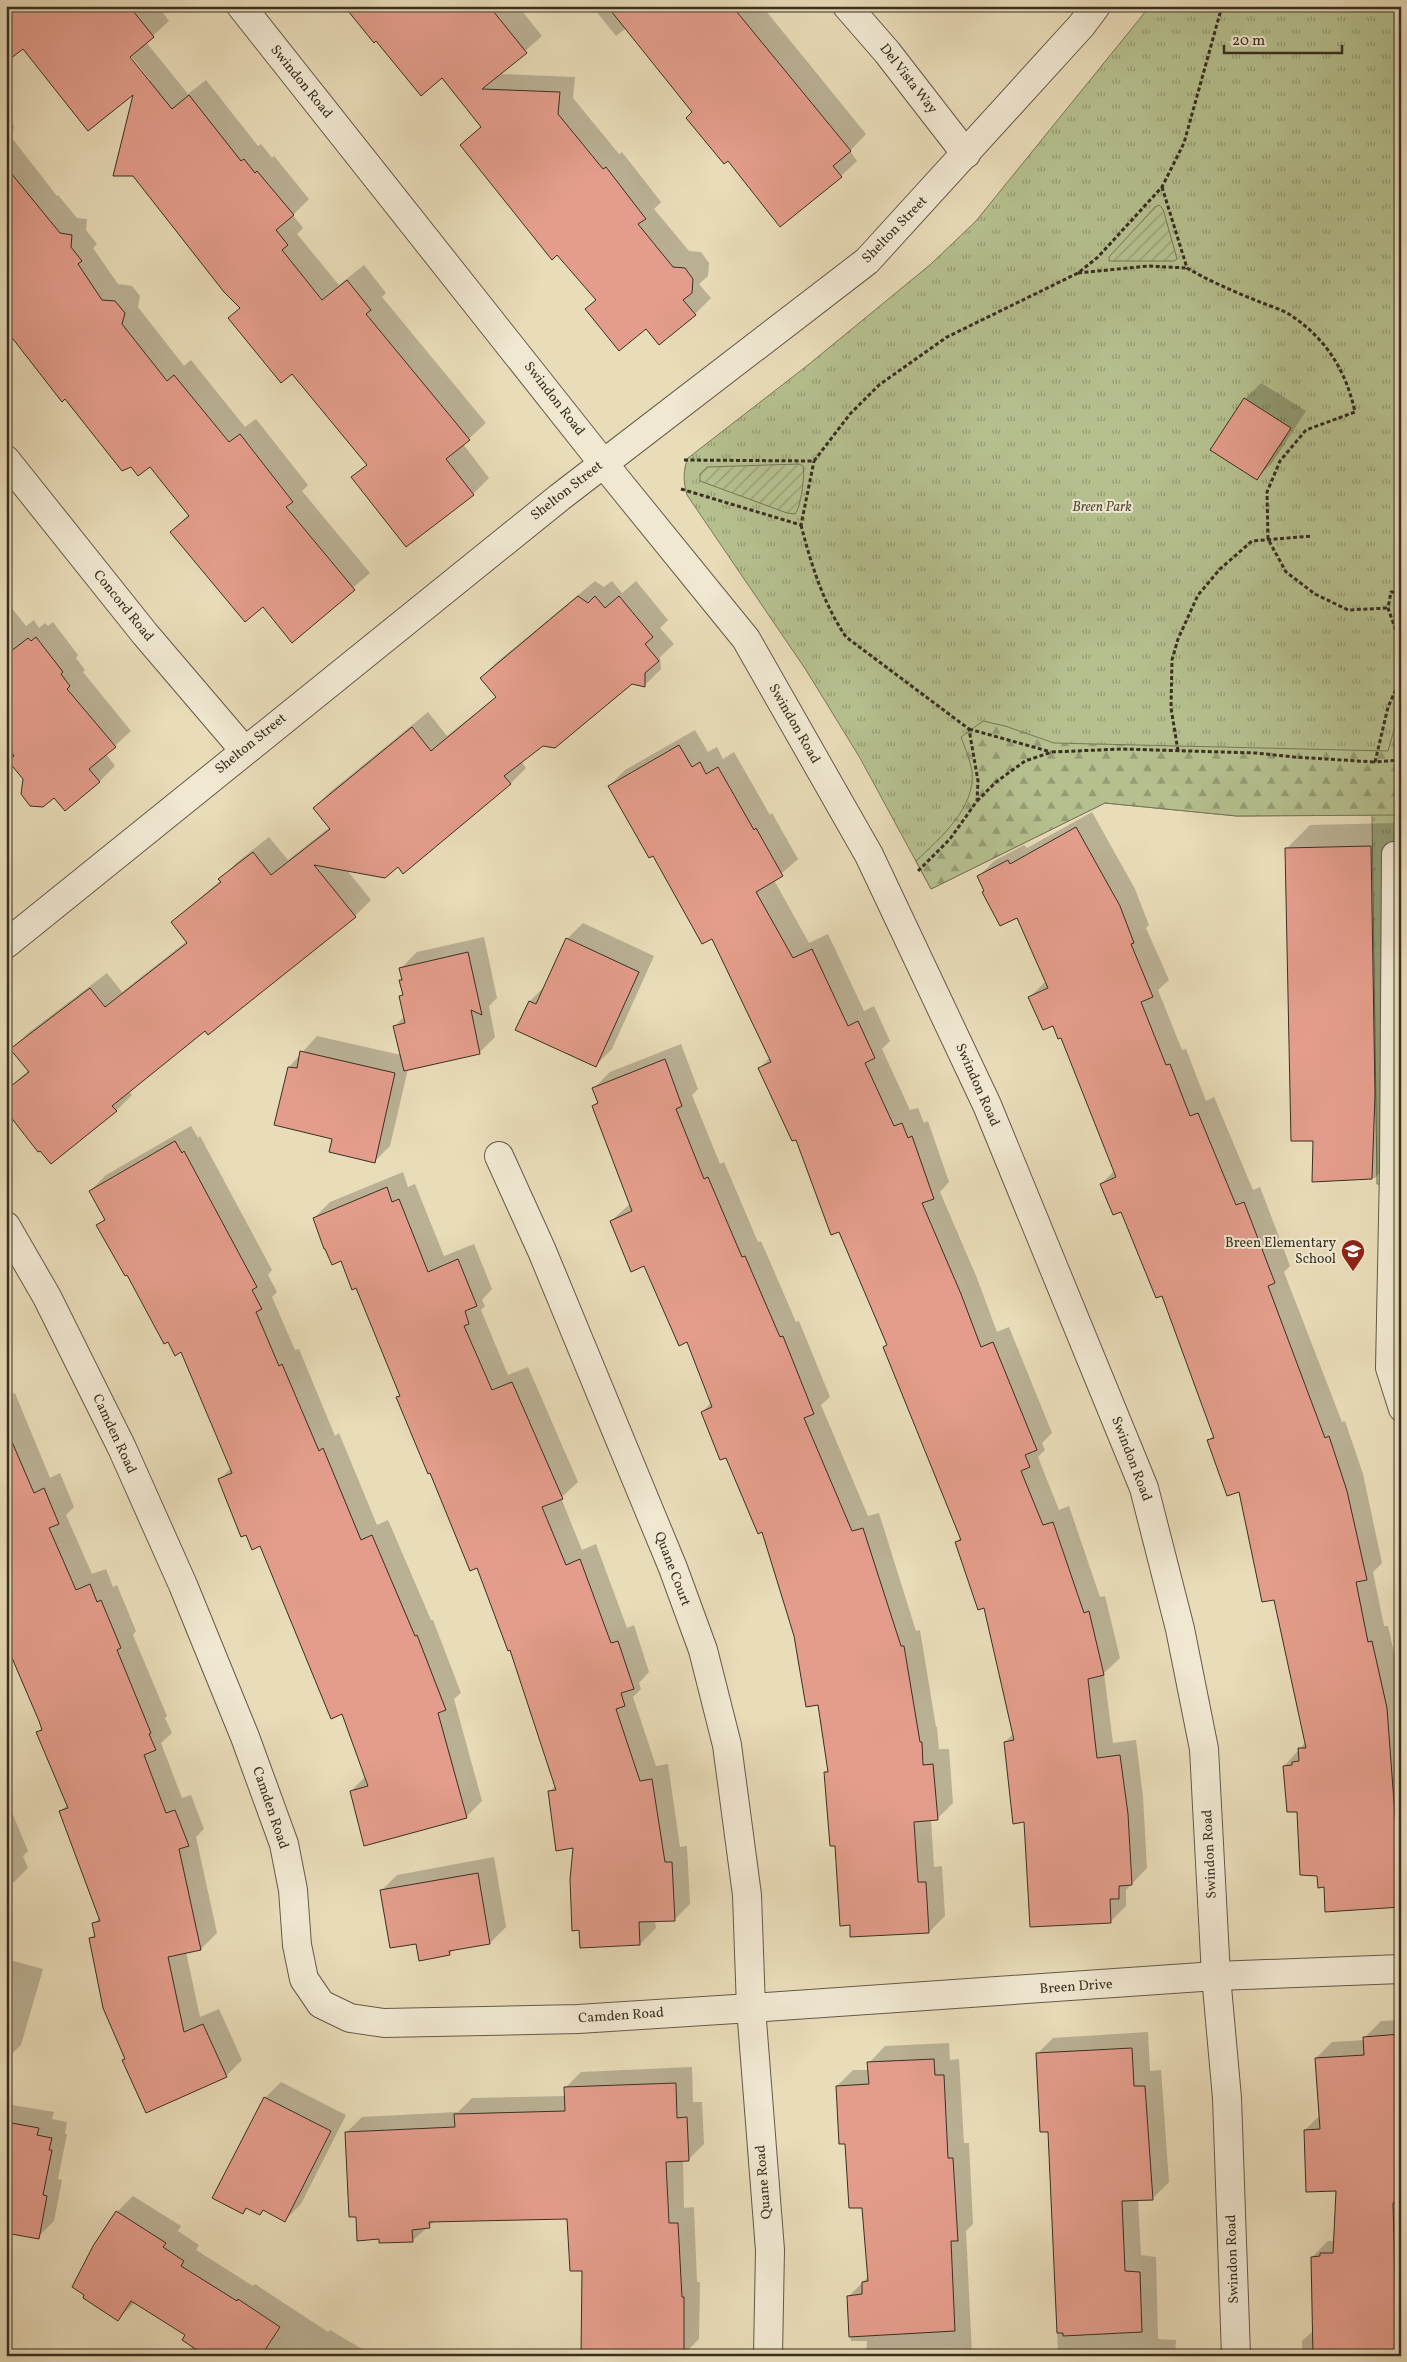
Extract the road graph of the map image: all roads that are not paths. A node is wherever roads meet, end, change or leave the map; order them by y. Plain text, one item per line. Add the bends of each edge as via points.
1 (241, 6) edge
2 (847, 6) edge
3 (1096, 6) edge
4 (966, 154) junction
5 (6, 460) edge
6 (603, 463) junction
7 (244, 750) junction
8 (1394, 854) dead end
9 (6, 944) edge
10 (499, 1156) dead end
11 (1396, 1170) edge
12 (6, 1226) edge
13 (1401, 1408) edge
14 (1401, 1969) edge
15 (1216, 1976) junction
16 (751, 2008) junction
17 (768, 2356) edge
18 (1236, 2356) edge

1 - 6 street, Swindon Road
2 - 4 street, Del Vista Way
3 - 4 street, Shelton Street
4 - 6 street, Shelton Street via 868,261
5 - 7 street, Concord Road via 145,634
6 - 7 street, Shelton Street
6 - 15 street, Swindon Road via 746,639 868,855 988,1105 1140,1479 1180,1629 1204,1749
7 - 9 street, Shelton Street
8 - 11 lane
10 - 16 street, Quane Court via 542,1251 673,1568 703,1650 727,1745 748,1895
11 - 13 lane via 1388,1368
12 - 16 street, Camden Road via 48,1297 122,1448 245,1737 284,1844 304,1979 321,2004 350,2018 384,2022 578,2019
14 - 15 street, Breen Drive
15 - 16 street, Breen Drive
15 - 18 street, Swindon Road via 1227,2098
16 - 17 street, Quane Road via 770,2250

